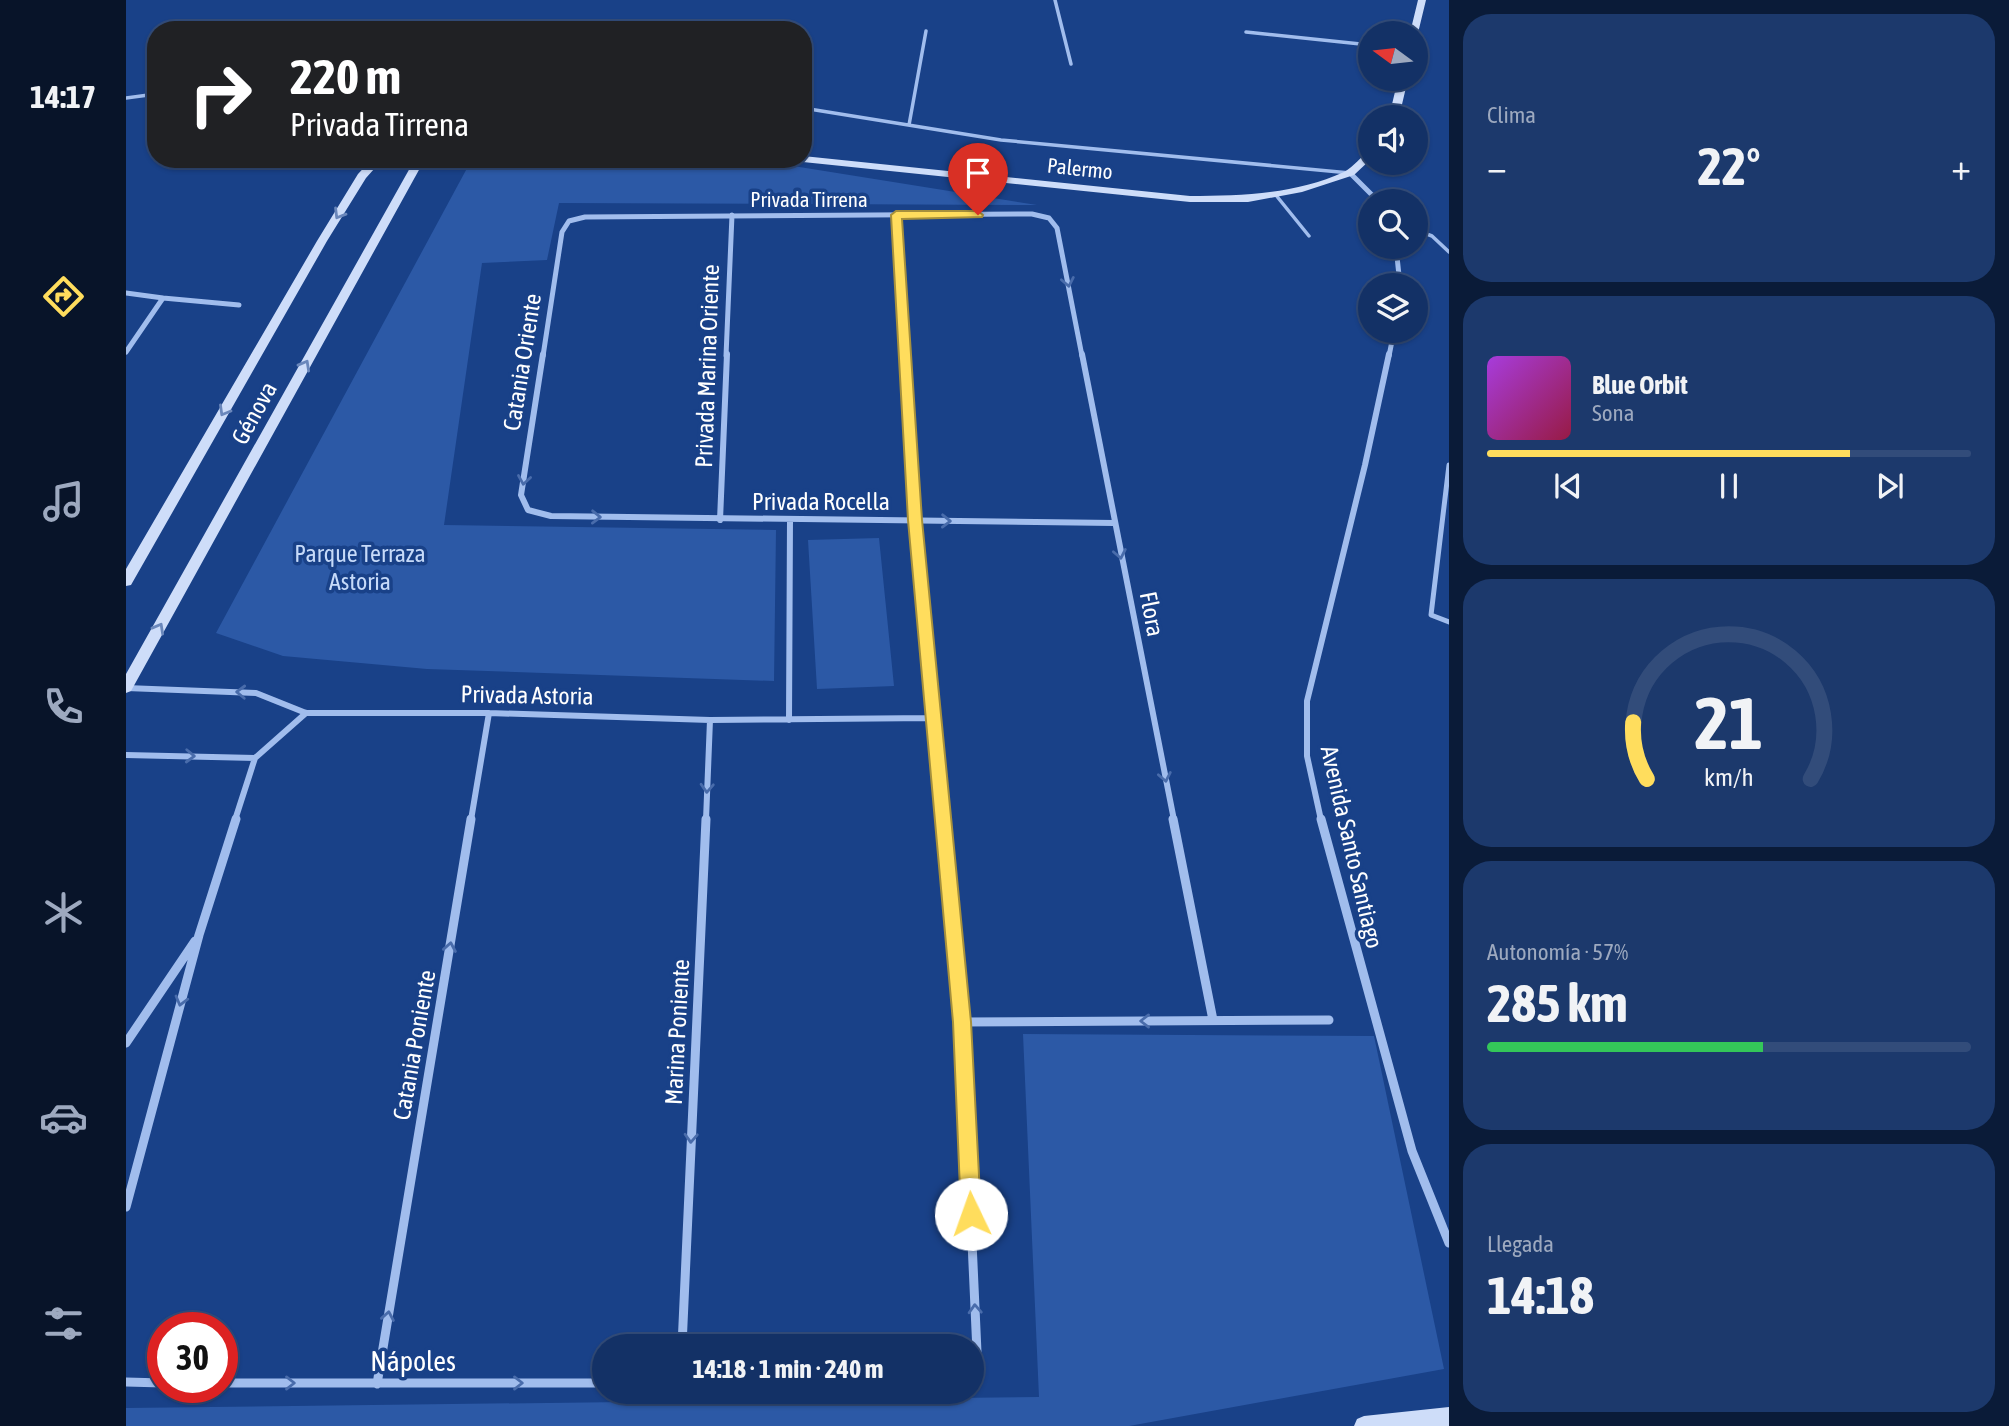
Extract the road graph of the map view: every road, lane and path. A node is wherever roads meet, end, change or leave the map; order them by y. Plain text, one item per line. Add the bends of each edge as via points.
1 (1055, 0) edge
2 (1422, 0) edge
3 (1417, 21) edge
4 (926, 31) dead end
5 (1246, 32) dead end
6 (1358, 43) edge
7 (1071, 64) dead end
8 (147, 95) edge
9 (126, 98) edge
10 (812, 109) edge
11 (909, 125) junction
12 (812, 160) edge
13 (1358, 166) edge
14 (370, 168) edge
15 (415, 168) edge
16 (1350, 173) junction
17 (1366, 189) edge
18 (1275, 194) junction
19 (732, 215) junction
20 (896, 215) junction
21 (1049, 218) joint
22 (569, 220) joint
23 (1428, 234) edge
24 (1310, 236) dead end
25 (1449, 252) edge
26 (126, 293) edge
27 (163, 298) junction
28 (239, 305) dead end
29 (1391, 343) edge
30 (126, 352) edge
31 (1449, 465) edge
32 (528, 510) joint
33 (790, 519) junction
34 (720, 520) junction
35 (915, 520) junction
36 (1114, 523) junction
37 (126, 581) edge
38 (1449, 622) edge
39 (126, 687) edge
40 (306, 713) junction
41 (489, 713) junction
42 (932, 718) junction
43 (710, 720) junction
44 (789, 720) junction
45 (126, 755) edge
46 (255, 758) junction
47 (199, 935) junction
48 (1213, 1020) junction
49 (1329, 1020) dead end
50 (962, 1022) junction
51 (126, 1042) edge
52 (126, 1207) edge
53 (1449, 1243) edge
54 (683, 1334) edge
55 (976, 1334) edge
56 (126, 1382) edge
57 (592, 1382) edge
58 (147, 1383) edge
59 (238, 1383) edge
60 (377, 1384) junction
61 (1439, 1420) edge
62 (1364, 1426) edge

1 - 7 lane
2 - 3 street
4 - 11 lane
5 - 6 lane
8 - 9 lane
10 - 11 lane
11 - 16 lane via 1001,140
12 - 18 street, Palermo via 1190,199
13 - 16 street
14 -> 37 street, Génova via 322,241
39 -> 15 street, Génova
16 - 17 street
16 - 18 street, Palermo
18 - 24 lane
19 - 20 street, Privada Tirrena
19 - 22 street, Privada Tirrena
19 - 34 street, Privada Marina Oriente
20 - 21 street, Privada Tirrena via 1032,214
20 - 35 street
21 -> 36 street, Flora via 1057,228
22 -> 32 street, Catania Oriente via 562,232 522,495
23 - 25 lane
26 - 27 street
27 - 28 street
27 - 30 street
29 - 53 street, Avenida Santo Santiago via 1307,701 1307,756 1325,839 1412,1151
31 - 38 lane via 1431,615
32 -> 34 street, Privada Rocella via 551,516
33 - 34 street, Privada Rocella
33 - 35 street, Privada Rocella
33 - 44 street
35 -> 36 street, Privada Rocella
35 - 42 street
36 -> 48 street, Flora
40 -> 39 street, Privada Astoria via 256,693
40 - 41 street, Privada Astoria
40 - 46 street
41 - 43 street, Privada Astoria
60 -> 41 street, Catania Poniente
42 - 44 street, Privada Astoria
42 - 50 street
43 - 44 street, Privada Astoria
43 -> 54 street, Marina Poniente
45 -> 46 street
46 - 47 street
47 - 51 street
47 -> 52 street
48 - 49 street
48 -> 50 street
55 -> 50 street
56 - 58 street
60 -> 57 street, Nápoles
59 -> 60 street, Nápoles
61 - 62 street

